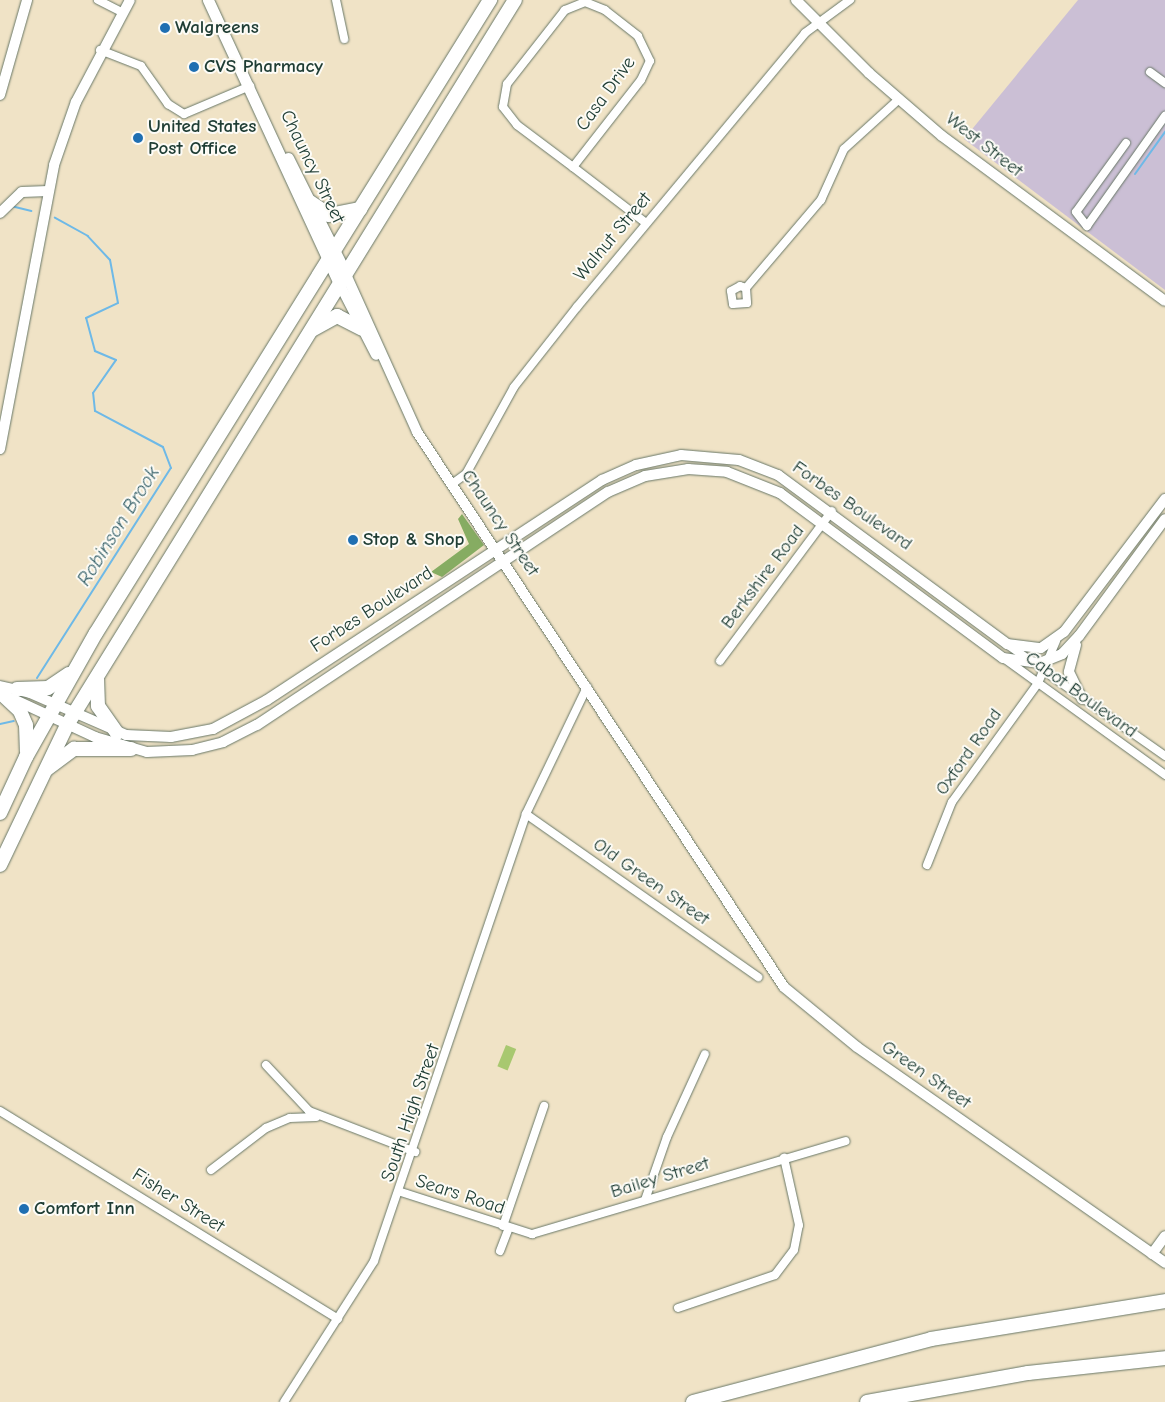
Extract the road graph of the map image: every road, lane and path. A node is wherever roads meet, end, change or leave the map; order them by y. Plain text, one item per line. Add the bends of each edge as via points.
1 (27, 0) edge
2 (98, 0) edge
3 (130, 0) edge
4 (208, 0) edge
5 (336, 0) edge
6 (490, 0) edge
7 (515, 0) edge
8 (796, 0) edge
9 (850, 0) edge
10 (122, 12) junction
11 (817, 23) junction
12 (344, 39) dead end
13 (100, 50) junction
14 (1150, 72) dead end
15 (1165, 83) edge
16 (250, 86) junction
17 (0, 95) edge
18 (898, 100) junction
19 (1165, 116) edge
20 (1126, 143) dead end
21 (573, 167) junction
22 (48, 191) junction
23 (310, 202) junction
24 (4, 208) edge
25 (360, 209) junction
26 (646, 223) junction
27 (1087, 226) junction
28 (1078, 238) junction
29 (331, 256) junction
30 (341, 276) junction
31 (746, 288) dead end
32 (1165, 301) edge
33 (362, 329) junction
34 (306, 335) junction
35 (388, 376) junction
36 (0, 448) edge
37 (452, 484) junction
38 (1165, 499) edge
39 (832, 511) junction
40 (1165, 519) edge
41 (823, 522) junction
42 (496, 549) junction
43 (504, 560) junction
44 (1079, 636) junction
45 (1056, 641) junction
46 (1007, 644) junction
47 (1003, 658) junction
48 (720, 662) dead end
49 (1033, 663) junction
50 (1046, 666) junction
51 (102, 667) junction
52 (75, 669) junction
53 (1038, 683) junction
54 (587, 687) junction
55 (17, 689) junction
56 (1, 692) edge
57 (1082, 699) junction
58 (51, 711) junction
59 (69, 720) junction
60 (117, 733) junction
61 (131, 749) junction
62 (1165, 756) edge
63 (26, 757) junction
64 (43, 773) junction
65 (1165, 775) edge
66 (0, 813) edge
67 (526, 814) junction
68 (0, 865) edge
69 (927, 865) dead end
70 (708, 874) joint
71 (758, 977) dead end
72 (704, 1054) dead end
73 (266, 1065) dead end
74 (544, 1106) dead end
75 (0, 1111) edge
76 (321, 1118) junction
77 (845, 1141) dead end
78 (415, 1152) junction
79 (784, 1158) junction
80 (211, 1170) dead end
81 (401, 1192) junction
82 (645, 1200) junction
83 (506, 1227) junction
84 (1165, 1236) edge
85 (500, 1251) dead end
86 (1152, 1254) junction
87 (1165, 1263) edge
88 (1165, 1301) edge
89 (678, 1308) dead end
90 (338, 1319) junction
91 (1165, 1358) edge
92 (284, 1402) edge
93 (693, 1402) edge
94 (867, 1402) edge

1 - 17 street
2 - 10 street
3 - 10 street
4 - 16 main road, Chauncy Street
5 - 12 street
6 - 25 highway
7 - 30 highway
8 - 11 street, West Street
9 - 11 street, Walnut Street
10 - 13 street
11 - 18 street, West Street
11 - 26 street, Walnut Street
13 - 16 street via 141,66 168,104 184,114
13 - 22 street via 70,116
14 - 15 street
16 - 23 main road, Chauncy Street
16 - 29 main road, Chauncy Street
18 - 28 street, West Street
18 - 31 street via 844,149 821,200
19 - 27 street
20 - 27 street via 1076,212
21 - 21 street, Casa Drive via 512,121 502,95 565,10 585,2 605,10 638,36 650,61 641,80
21 - 26 street, Casa Drive
22 - 24 street via 29,190
22 - 36 street
23 - 25 highway via 329,216
23 - 29 main road, Chauncy Street
25 - 29 highway
26 - 37 street, Walnut Street via 530,364 466,474
27 - 28 street
28 - 32 street, West Street
29 - 30 main road, Chauncy Street
29 - 52 highway
30 - 33 street, Chauncy Street
30 - 34 highway
30 - 35 street, Chauncy Street
33 - 34 highway via 346,318 332,316
33 - 35 street, Chauncy Street
34 - 51 highway
35 - 37 street, Chauncy Street via 408,417
37 - 42 street, Chauncy Street
38 - 45 street
39 - 41 street, Berkshire Road
39 - 42 street, Forbes Boulevard via 796,485 754,464 681,455 609,476
39 - 46 street, Forbes Boulevard
40 - 44 street
41 - 43 street, Forbes Boulevard via 780,493 746,477 679,470 635,479 608,492
41 - 47 street, Forbes Boulevard
41 - 48 street, Berkshire Road
42 - 43 street, Chauncy Street
42 - 60 street, Forbes Boulevard via 227,724 171,737
43 - 54 street, Chauncy Street
43 - 61 street, Forbes Boulevard via 242,734 192,750
44 - 50 street
44 - 57 street via 1068,667
45 - 46 street, Forbes Boulevard via 1035,648
45 - 50 street
46 - 49 street, Cabot Boulevard
47 - 49 street, Forbes Boulevard
47 - 53 street, Cabot Boulevard
49 - 50 street, Forbes Boulevard
50 - 53 street, Oxford Road
50 - 57 street, Cabot Boulevard
51 - 59 highway
51 - 60 highway via 96,682 98,706
52 - 55 highway via 53,686
52 - 58 highway
53 - 65 street, Cabot Boulevard
53 - 69 street, Oxford Road via 955,797
54 - 67 street
54 - 70 street, Chauncy Street
55 - 56 street, Forbes Boulevard
55 - 58 street, Forbes Boulevard
56 - 58 street, Forbes Boulevard
56 - 63 highway via 20,710 26,725
57 - 62 street, Cabot Boulevard
58 - 59 street, Forbes Boulevard
58 - 63 highway
59 - 60 street, Forbes Boulevard
59 - 61 street, Forbes Boulevard
59 - 64 highway
61 - 64 highway via 74,750
63 - 66 highway
64 - 68 highway
67 - 71 street, Old Green Street
67 - 78 street, South High Street
70 - 86 street, Green Street via 777,977 805,1008
72 - 82 street via 666,1137
73 - 76 street via 299,1103
74 - 83 street
75 - 90 street, Fisher Street
76 - 78 street
76 - 80 street via 290,1118 266,1128
77 - 79 street, Bailey Street
78 - 81 street, South High Street
79 - 82 street, Bailey Street
79 - 89 street via 799,1224 794,1250 775,1275
81 - 83 street, Sears Road
81 - 90 street, South High Street via 374,1261
82 - 83 street, Bailey Street via 541,1232
83 - 85 street
84 - 86 street
86 - 87 street, Green Street
88 - 93 highway via 931,1339
90 - 92 street, South High Street
91 - 94 highway via 1005,1377

